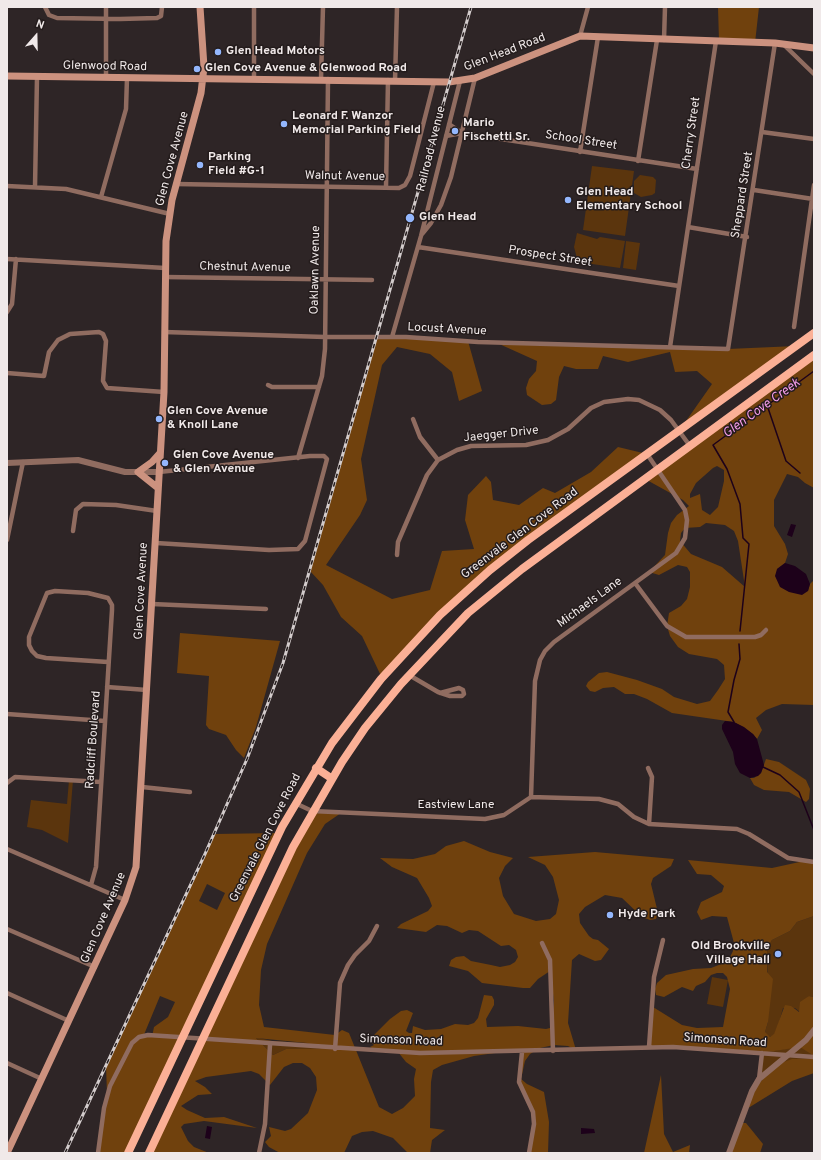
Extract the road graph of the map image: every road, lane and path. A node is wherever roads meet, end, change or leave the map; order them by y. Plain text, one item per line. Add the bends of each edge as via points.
1 (45, 7) edge
2 (106, 7) edge
3 (162, 7) edge
4 (200, 7) edge
5 (254, 7) edge
6 (323, 7) edge
7 (397, 7) edge
8 (588, 7) edge
9 (665, 7) edge
10 (106, 19) junction
11 (580, 36) junction
12 (598, 37) junction
13 (660, 40) junction
14 (716, 41) junction
15 (775, 44) junction
16 (783, 44) junction
17 (814, 48) edge
18 (814, 74) edge
19 (7, 76) edge
20 (37, 77) junction
21 (106, 77) junction
22 (127, 78) junction
23 (475, 78) junction
24 (202, 79) junction
25 (254, 79) junction
26 (325, 79) junction
27 (391, 81) junction
28 (460, 81) junction
29 (434, 82) junction
30 (449, 124) junction
31 (762, 132) junction
32 (462, 133) junction
33 (446, 136) junction
34 (814, 139) edge
35 (580, 152) junction
36 (638, 161) junction
37 (697, 170) junction
38 (176, 184) junction
39 (814, 185) edge
40 (7, 186) edge
41 (327, 186) junction
42 (35, 187) junction
43 (386, 188) junction
44 (754, 190) junction
45 (101, 197) junction
46 (813, 199) edge
47 (170, 214) junction
48 (688, 227) junction
49 (421, 236) junction
50 (746, 237) junction
51 (418, 247) junction
52 (7, 259) edge
53 (16, 259) junction
54 (165, 268) junction
55 (165, 277) junction
56 (326, 279) junction
57 (372, 280) dead end
58 (679, 286) junction
59 (7, 312) edge
60 (794, 327) dead end
61 (164, 332) junction
62 (814, 333) edge
63 (325, 337) junction
64 (392, 337) junction
65 (670, 347) junction
66 (728, 349) joint
67 (814, 355) edge
68 (7, 373) edge
69 (268, 385) dead end
70 (319, 387) junction
71 (164, 392) junction
72 (413, 419) dead end
73 (679, 431) junction
74 (690, 446) junction
75 (160, 453) junction
76 (647, 454) junction
77 (298, 458) junction
78 (438, 460) junction
79 (23, 462) junction
80 (7, 463) edge
81 (658, 470) junction
82 (138, 472) junction
83 (158, 472) junction
84 (158, 488) junction
85 (157, 511) junction
86 (72, 531) dead end
87 (7, 540) edge
88 (156, 543) junction
89 (397, 555) dead end
90 (635, 583) junction
91 (152, 604) junction
92 (266, 609) dead end
93 (766, 630) dead end
94 (108, 662) junction
95 (409, 675) junction
96 (107, 687) junction
97 (147, 690) junction
98 (440, 693) dead end
99 (7, 714) edge
100 (105, 721) junction
101 (316, 768) junction
102 (648, 768) dead end
103 (331, 778) junction
104 (101, 782) junction
105 (7, 783) edge
106 (142, 787) junction
107 (190, 792) dead end
108 (531, 797) junction
109 (295, 803) junction
110 (312, 811) junction
111 (650, 824) junction
112 (7, 849) edge
113 (814, 862) edge
114 (91, 885) junction
115 (125, 900) junction
116 (377, 926) dead end
117 (7, 929) edge
118 (663, 940) dead end
119 (542, 943) dead end
120 (95, 967) junction
121 (7, 994) edge
122 (70, 1021) junction
123 (814, 1030) edge
124 (182, 1038) junction
125 (202, 1039) junction
126 (270, 1044) junction
127 (649, 1047) junction
128 (335, 1049) junction
129 (553, 1050) junction
130 (522, 1052) junction
131 (762, 1053) junction
132 (788, 1055) junction
133 (814, 1057) edge
134 (7, 1063) edge
135 (42, 1079) junction
136 (759, 1079) junction
137 (7, 1153) edge
138 (98, 1153) edge
139 (128, 1153) edge
140 (149, 1153) edge
141 (259, 1153) edge
142 (529, 1153) edge
143 (729, 1153) edge

1 - 10 street via 49,15 57,18
2 - 10 street
3 - 10 street via 161,16 157,18
4 - 24 main road, Glen Cove Avenue via 204,66
5 - 25 street
6 - 26 street, Oaklawn Avenue
7 - 27 street
8 - 11 street
9 - 13 street
10 - 21 street
11 - 12 main road, Glen Head Road
11 - 23 main road, Glen Head Road
12 - 13 main road, Glen Head Road
12 - 35 street
13 - 14 main road, Glen Head Road
13 - 36 street
14 - 15 main road, Glen Head Road
14 - 37 street, Cherry Street
15 - 16 main road, Glen Head Road
15 - 31 street, Sheppard Street
16 - 17 main road, Glen Head Road
16 - 18 street
19 - 20 main road, Glenwood Road
20 - 21 main road, Glenwood Road
20 - 42 street
21 - 22 main road, Glenwood Road
22 - 24 main road, Glenwood Road
22 - 45 street via 126,109
23 - 28 main road, Glen Head Road
23 - 32 street
24 - 25 main road, Glen Head Road
24 - 38 main road, Glen Cove Avenue via 200,101
25 - 26 main road, Glen Head Road
26 - 27 main road, Glen Head Road
26 - 41 street, Oaklawn Avenue
27 - 29 main road, Glen Head Road
27 - 43 street
28 - 29 main road, Glen Head Road
28 - 30 street, Railroad Avenue
29 - 43 street, Walnut Avenue via 408,180 399,188
30 - 32 street, School Street
30 - 33 street, Railroad Avenue
31 - 34 street
31 - 44 street, Sheppard Street
32 - 33 street, School Street
32 - 35 street, School Street
32 - 49 street via 441,205
33 - 49 street, Railroad Avenue
35 - 36 street, School Street
36 - 37 street, School Street
37 - 48 street, Cherry Street
38 - 41 street, Walnut Avenue
38 - 47 main road, Glen Cove Avenue
39 - 46 street
40 - 42 street
41 - 43 street, Walnut Avenue
41 - 56 street, Oaklawn Avenue
42 - 45 street via 66,189
44 - 46 street
44 - 50 street, Sheppard Street
45 - 47 street
46 - 60 street
47 - 54 main road, Glen Cove Avenue
48 - 50 street
48 - 58 street, Cherry Street
49 - 51 street, Railroad Avenue
50 - 66 street, Sheppard Street
51 - 58 street, Prospect Street
51 - 64 street, Railroad Avenue
52 - 53 street
53 - 54 street
53 - 59 street via 12,304
54 - 55 main road, Glen Cove Avenue
55 - 56 street, Chestnut Avenue
55 - 61 main road, Glen Cove Avenue
56 - 57 street, Chestnut Avenue
56 - 63 street, Oaklawn Avenue
58 - 65 street, Cherry Street
61 - 63 street, Locust Avenue
61 - 71 main road, Glen Cove Avenue
62 - 73 main road, Greenvale Glen Cove Road
63 - 64 street, Locust Avenue
63 - 70 street, Oaklawn Avenue via 324,367
64 - 65 street, Locust Avenue via 497,343
65 - 66 street, Locust Avenue
67 - 74 main road
68 - 71 street via 44,376 49,352 58,340 70,334 99,332 106,341 103,381 107,388
69 - 70 street
70 - 77 street, Oaklawn Avenue
71 - 75 main road, Glen Cove Avenue
72 - 78 street via 420,437
73 - 74 street, Jaegger Drive
73 - 76 main road, Greenvale Glen Cove Road
73 - 78 street, Jaegger Drive via 666,414 651,405 639,400 618,399 591,408 568,429 548,440 526,445 471,446
74 - 81 main road
75 - 82 main road
75 - 83 main road, Glen Cove Avenue
76 - 81 street, Michaels Lane
76 - 101 main road, Greenvale Glen Cove Road via 528,540 461,596 381,679 346,723
77 - 83 street
77 - 88 street via 324,456 327,459 304,541 298,549 268,550
78 - 89 street, Jaegger Drive via 427,475 416,498 398,542
79 - 80 street
79 - 82 street via 78,460 112,469
79 - 87 street
81 - 90 street, Michaels Lane via 685,510 686,533 676,553
81 - 95 main road via 544,551 488,596 468,613
82 - 83 street
82 - 84 main road
83 - 84 main road, Glen Cove Avenue
84 - 85 main road, Glen Cove Avenue
85 - 86 street via 116,505 83,504 76,510
85 - 88 main road, Glen Cove Avenue
88 - 91 main road, Glen Cove Avenue
90 - 93 street via 667,626 686,637 755,637 761,636
90 - 108 street, Michaels Lane via 554,642 540,660 536,681
91 - 92 street
91 - 97 main road, Glen Cove Avenue
94 - 94 street, Radcliff Boulevard via 112,610 110,601 106,597 78,592 49,592 29,635 28,642 32,651 41,658
94 - 96 street, Radcliff Boulevard
95 - 98 street
95 - 103 main road via 365,728
96 - 97 street
96 - 100 street, Radcliff Boulevard
97 - 106 main road, Glen Cove Avenue
99 - 100 street
100 - 104 street, Radcliff Boulevard
101 - 103 main road
101 - 109 main road, Greenvale Glen Cove Road
102 - 111 street via 652,777
103 - 110 main road
104 - 105 street via 15,777
104 - 114 street, Radcliff Boulevard via 96,867
106 - 107 street
106 - 115 main road, Glen Cove Avenue via 136,867
108 - 110 street, Eastview Lane via 504,815 485,819
108 - 111 street via 608,800 618,804 640,821
109 - 110 street, Eastview Lane
109 - 124 main road, Greenvale Glen Cove Road
110 - 125 main road via 287,858
111 - 113 street via 737,829 788,858
112 - 114 street
114 - 115 street
115 - 120 main road, Glen Cove Avenue
116 - 128 street via 369,941 348,965 340,983
117 - 120 street
118 - 127 street via 654,977
119 - 129 street via 550,960
120 - 122 main road, Glen Cove Avenue
121 - 122 street
122 - 135 main road, Glen Cove Avenue
123 - 132 street
124 - 125 street, Simonson Road
124 - 138 street, Simonson Road via 148,1035 139,1037 132,1043 108,1093
124 - 139 main road, Greenvale Glen Cove Road
125 - 126 street, Simonson Road
125 - 140 main road
126 - 128 street, Simonson Road
126 - 141 street via 265,1124
127 - 129 street, Simonson Road
127 - 131 street, Simonson Road
128 - 130 street, Simonson Road via 420,1053
129 - 130 street, Simonson Road
130 - 142 street via 519,1082 533,1112 534,1124
131 - 132 street, Simonson Road
131 - 136 street
132 - 133 street, Simonson Road
132 - 136 street
134 - 135 street
135 - 137 main road, Glen Cove Avenue
136 - 143 street

